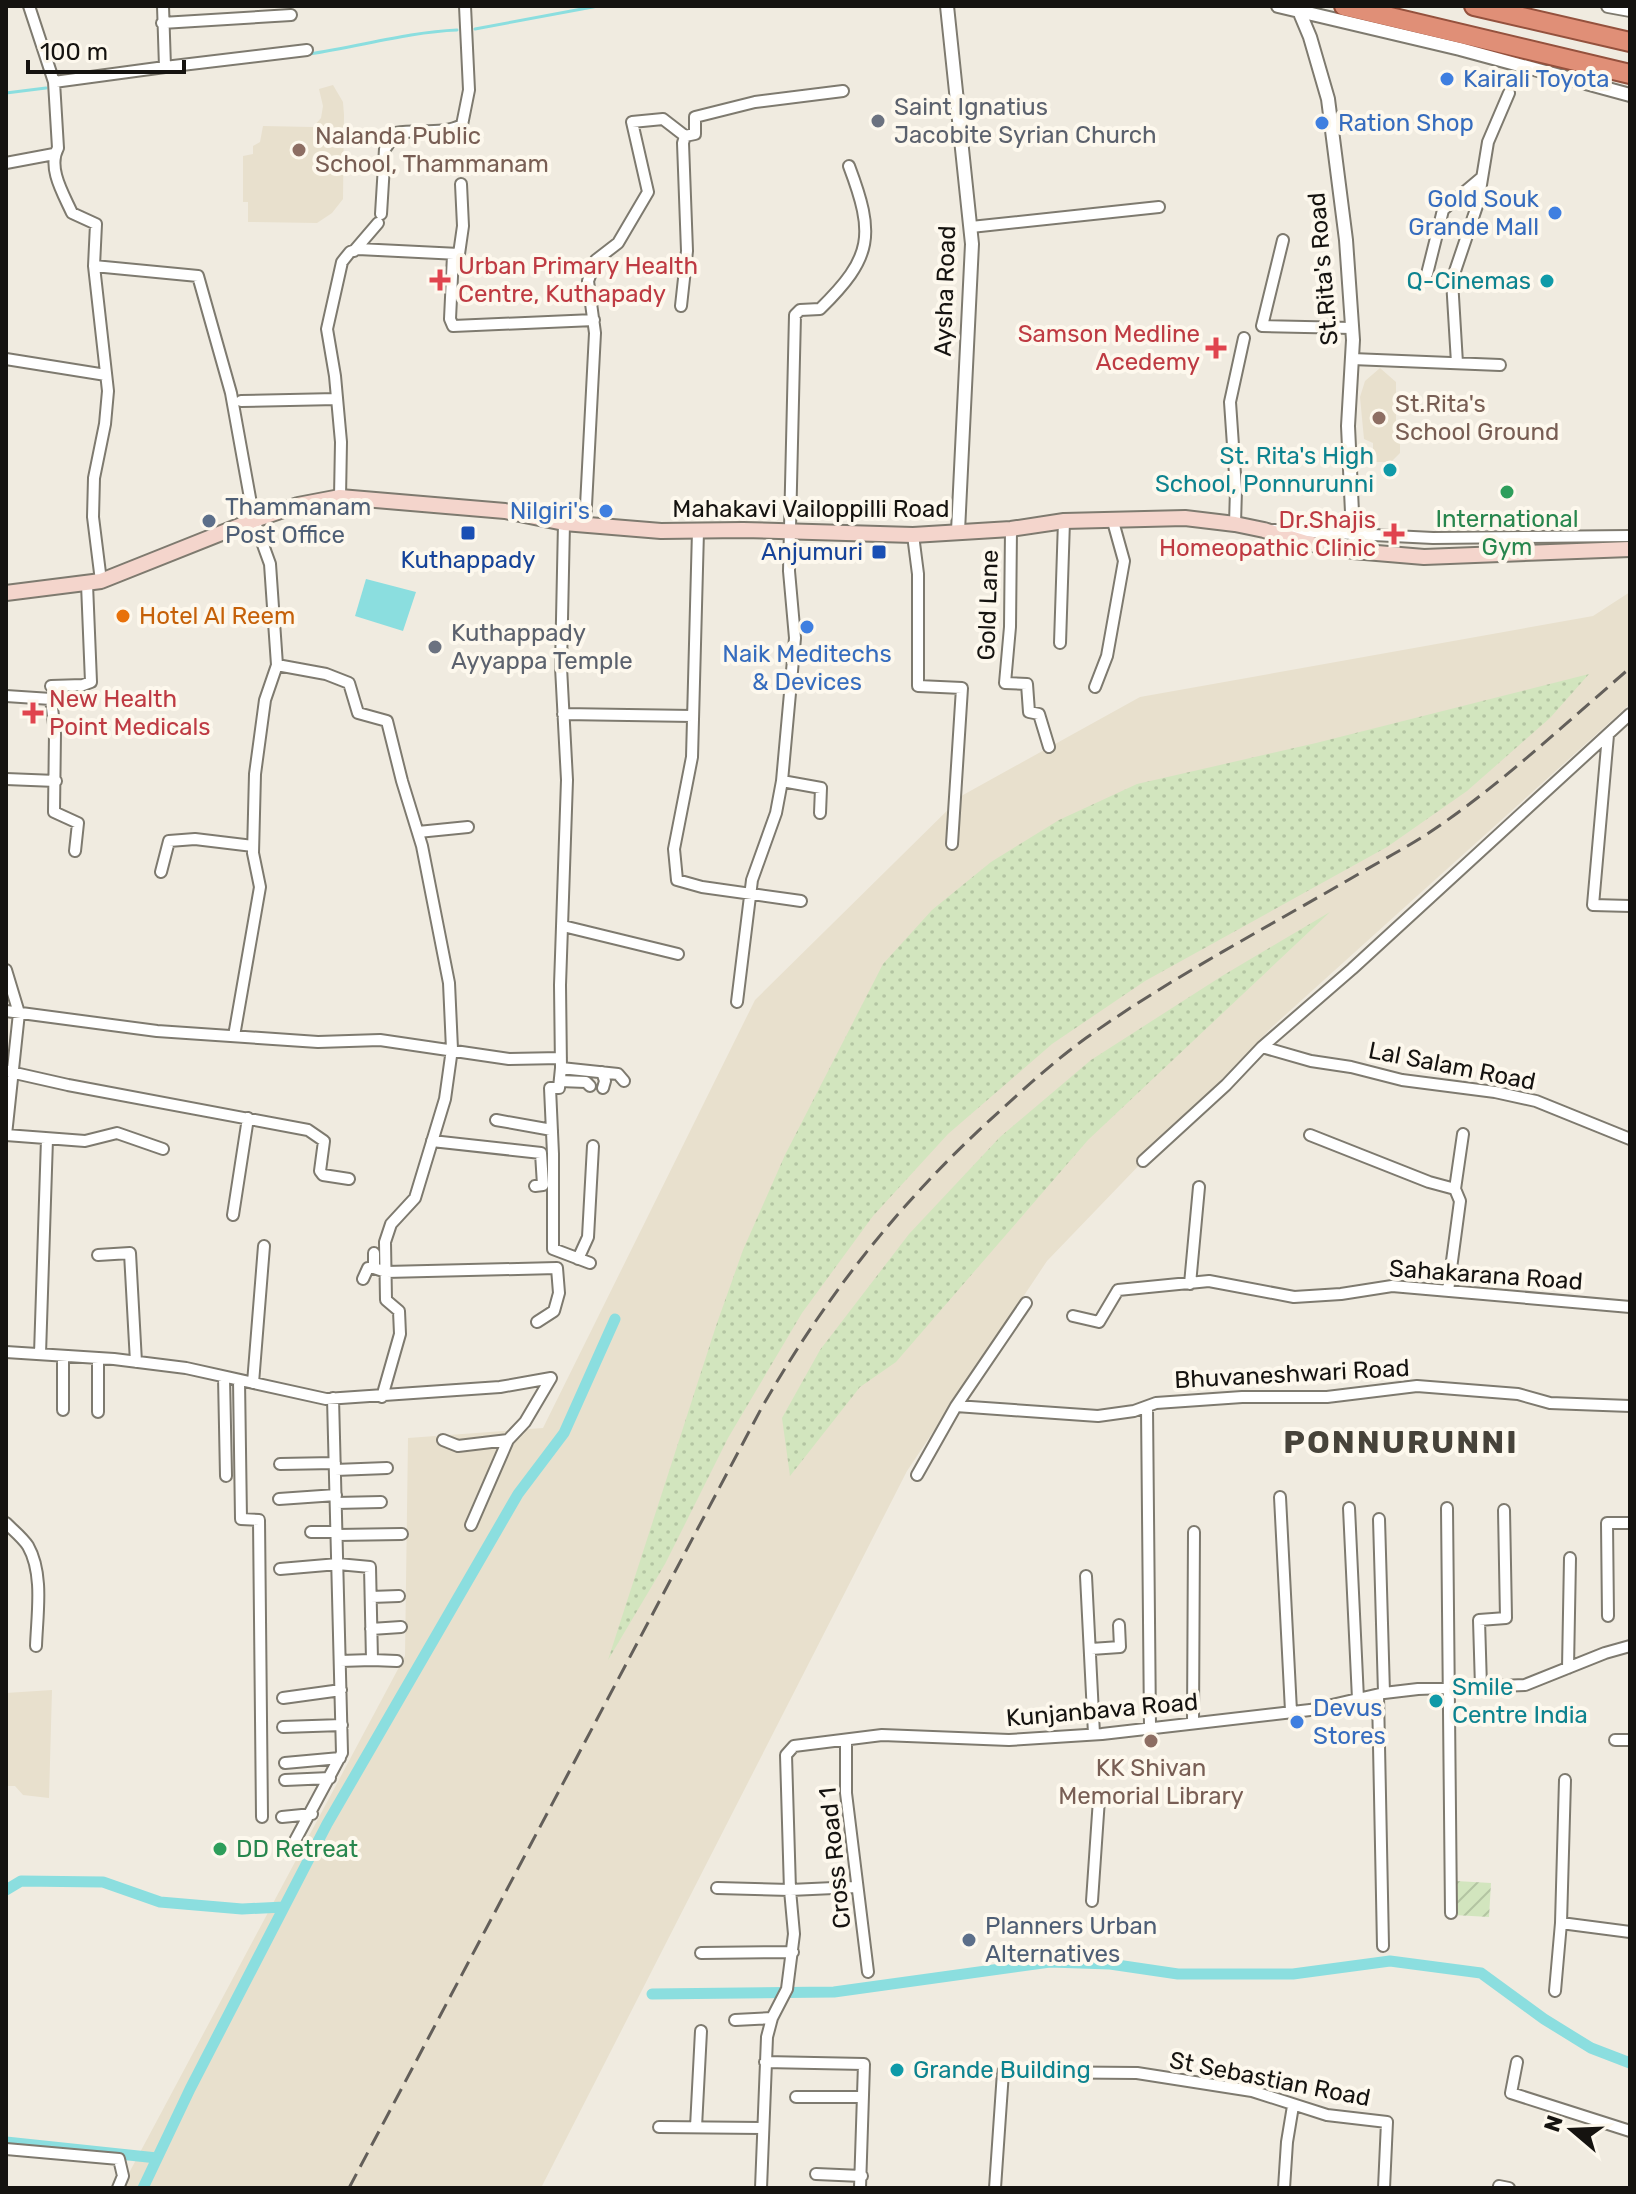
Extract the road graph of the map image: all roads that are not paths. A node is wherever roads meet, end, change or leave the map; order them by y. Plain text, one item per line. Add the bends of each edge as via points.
1 (29, 6) edge
2 (163, 6) edge
3 (465, 6) edge
4 (947, 6) edge
5 (1278, 6) edge
6 (1344, 6) edge
7 (1474, 6) edge
8 (1608, 6) edge
9 (1298, 8) edge
10 (1630, 10) edge
11 (291, 15) dead end
12 (162, 23) junction
13 (1630, 42) edge
14 (307, 50) dead end
15 (165, 67) junction
16 (1630, 74) edge
17 (54, 82) junction
18 (843, 91) dead end
19 (1509, 93) dead end
20 (1630, 95) edge
21 (685, 136) junction
22 (54, 154) junction
23 (6, 163) edge
24 (849, 166) dead end
25 (1481, 178) junction
26 (461, 184) dead end
27 (1159, 207) dead end
28 (971, 227) junction
29 (1283, 240) dead end
30 (354, 251) junction
31 (453, 255) junction
32 (94, 266) junction
33 (1427, 274) dead end
34 (681, 306) dead end
35 (594, 320) junction
36 (1352, 328) junction
37 (1244, 338) dead end
38 (6, 359) edge
39 (1352, 359) junction
40 (1457, 363) junction
41 (1500, 365) dead end
42 (106, 375) junction
43 (337, 399) junction
44 (241, 401) dead end
45 (340, 497) junction
46 (1112, 518) junction
47 (254, 520) junction
48 (1064, 521) junction
49 (564, 523) junction
50 (1235, 524) junction
51 (585, 525) junction
52 (1011, 529) junction
53 (1264, 530) junction
54 (698, 531) junction
55 (790, 531) junction
56 (958, 531) junction
57 (1353, 534) junction
58 (913, 535) junction
59 (1630, 536) edge
60 (1630, 549) edge
61 (94, 583) junction
62 (6, 593) edge
63 (1060, 643) dead end
64 (277, 665) junction
65 (51, 686) dead end
66 (1095, 687) dead end
67 (6, 696) edge
68 (563, 714) junction
69 (1630, 714) edge
70 (693, 716) junction
71 (1624, 725) edge
72 (1608, 735) junction
73 (1049, 747) dead end
74 (6, 779) edge
75 (56, 781) junction
76 (782, 781) junction
77 (820, 813) dead end
78 (468, 827) dead end
79 (418, 832) junction
80 (952, 844) dead end
81 (253, 846) junction
82 (75, 851) dead end
83 (161, 872) dead end
84 (749, 894) junction
85 (801, 901) dead end
86 (1630, 906) edge
87 (563, 926) junction
88 (678, 954) dead end
89 (6, 970) edge
90 (737, 1002) dead end
91 (6, 1011) edge
92 (19, 1013) junction
93 (234, 1036) junction
94 (1262, 1047) junction
95 (452, 1049) junction
96 (561, 1063) junction
97 (10, 1071) edge
98 (602, 1072) junction
99 (560, 1081) junction
100 (624, 1081) dead end
101 (590, 1086) dead end
102 (603, 1088) dead end
103 (248, 1118) junction
104 (496, 1120) dead end
105 (552, 1130) junction
106 (1463, 1134) dead end
107 (6, 1135) edge
108 (1310, 1135) dead end
109 (47, 1139) junction
110 (1630, 1139) edge
111 (432, 1141) junction
112 (593, 1146) dead end
113 (163, 1149) dead end
114 (547, 1153) junction
115 (1143, 1161) dead end
116 (349, 1179) dead end
117 (535, 1186) dead end
118 (1199, 1187) dead end
119 (1455, 1189) junction
120 (233, 1215) dead end
121 (264, 1246) dead end
122 (374, 1253) dead end
123 (565, 1254) junction
124 (98, 1255) dead end
125 (578, 1259) junction
126 (590, 1263) dead end
127 (374, 1268) junction
128 (557, 1268) junction
129 (386, 1272) junction
130 (363, 1279) dead end
131 (1190, 1284) junction
132 (1448, 1291) junction
133 (1026, 1303) dead end
134 (1630, 1307) edge
135 (1073, 1316) dead end
136 (537, 1322) dead end
137 (6, 1352) edge
138 (40, 1354) junction
139 (63, 1356) junction
140 (98, 1358) junction
141 (136, 1362) junction
142 (224, 1377) junction
143 (239, 1380) junction
144 (253, 1383) junction
145 (382, 1397) junction
146 (333, 1398) junction
147 (956, 1406) junction
148 (1630, 1406) edge
149 (1147, 1407) junction
150 (63, 1410) dead end
151 (98, 1412) dead end
152 (443, 1440) dead end
153 (508, 1440) junction
154 (280, 1464) dead end
155 (335, 1466) junction
156 (387, 1468) dead end
157 (917, 1475) dead end
158 (226, 1476) dead end
159 (1280, 1497) dead end
160 (279, 1499) dead end
161 (336, 1499) junction
162 (381, 1502) dead end
163 (1349, 1508) dead end
164 (1447, 1508) dead end
165 (1504, 1510) dead end
166 (1379, 1519) dead end
167 (6, 1523) edge
168 (1630, 1523) edge
169 (471, 1525) dead end
170 (311, 1532) dead end
171 (1194, 1532) dead end
172 (337, 1534) junction
173 (402, 1534) dead end
174 (1570, 1558) dead end
175 (338, 1564) junction
176 (280, 1569) dead end
177 (1086, 1576) dead end
178 (399, 1596) dead end
179 (371, 1597) junction
180 (1608, 1616) dead end
181 (1119, 1625) dead end
182 (401, 1627) dead end
183 (371, 1629) junction
184 (36, 1646) dead end
185 (1630, 1646) edge
186 (1091, 1649) junction
187 (372, 1660) junction
188 (340, 1661) junction
189 (397, 1661) dead end
190 (1568, 1668) junction
191 (1481, 1687) junction
192 (1450, 1689) junction
193 (341, 1690) junction
194 (1381, 1694) junction
195 (283, 1698) dead end
196 (1358, 1699) junction
197 (1291, 1711) junction
198 (1193, 1722) junction
199 (342, 1725) junction
200 (1150, 1726) junction
201 (283, 1727) dead end
202 (1094, 1734) junction
203 (846, 1740) junction
204 (1615, 1740) dead end
205 (1630, 1740) edge
206 (340, 1758) junction
207 (285, 1763) dead end
208 (330, 1778) junction
209 (285, 1780) dead end
210 (1565, 1780) dead end
211 (1099, 1799) dead end
212 (312, 1814) junction
213 (262, 1817) dead end
214 (282, 1817) dead end
215 (290, 1850) dead end
216 (856, 1887) junction
217 (717, 1888) dead end
218 (790, 1890) junction
219 (1092, 1901) dead end
220 (1451, 1913) dead end
221 (1561, 1923) junction
222 (1630, 1932) edge
223 (1383, 1946) dead end
224 (793, 1952) junction
225 (701, 1953) dead end
226 (868, 1972) dead end
227 (1555, 1991) dead end
228 (772, 2018) junction
229 (735, 2020) dead end
230 (701, 2031) dead end
231 (765, 2062) junction
232 (1517, 2062) dead end
233 (796, 2097) dead end
234 (863, 2097) junction
235 (1293, 2106) junction
236 (659, 2127) dead end
237 (696, 2127) junction
238 (762, 2128) junction
239 (1630, 2131) edge
240 (6, 2149) edge
241 (816, 2174) dead end
242 (862, 2176) junction
243 (118, 2188) edge
244 (761, 2188) edge
245 (860, 2188) edge
246 (995, 2188) edge
247 (1284, 2188) edge
248 (1384, 2188) edge

1 - 17 street
2 - 12 street
3 - 30 street via 469,90 462,125 454,130 396,133 385,149 379,218
4 - 28 street, Aysha Road
5 - 9 street
6 - 16 highway
7 - 13 highway
8 - 10 street
9 - 20 street
9 - 36 street, St.Rita's Road via 1328,99
11 - 12 street
12 - 15 street
14 - 15 street
15 - 17 street
17 - 22 street
18 - 21 street via 699,115 695,134
19 - 25 street via 1488,142
21 - 34 street via 687,251
21 - 35 street via 663,119 632,122 648,192 618,243 596,260 588,281
22 - 23 street
22 - 32 street via 72,213 96,224
24 - 55 street via 867,234 861,259 820,309 795,315
25 - 33 street via 1443,210
25 - 40 street via 1452,280
26 - 31 street via 461,250
27 - 28 street
28 - 56 street, Aysha Road
29 - 36 street via 1262,326
30 - 31 street
30 - 43 street via 342,262 327,329
31 - 35 street via 453,326
32 - 42 street
32 - 47 street via 198,276 231,393
35 - 51 street
36 - 39 street, St.Rita's Road
37 - 50 street via 1230,402
38 - 42 street
39 - 40 street
39 - 57 street, St.Rita's Road via 1348,426
40 - 41 street
42 - 61 street via 105,424 94,478
43 - 44 street
43 - 45 street
45 - 47 main road, Mahakavi Vailoppilli Road
45 - 49 main road, Mahakavi Vailoppilli Road via 505,511
46 - 48 main road, Mahakavi Vailoppilli Road
46 - 50 main road, Mahakavi Vailoppilli Road
46 - 66 street via 1124,561 1107,656
47 - 61 main road, Mahakavi Vailoppilli Road
47 - 64 street via 270,564
48 - 52 main road, Mahakavi Vailoppilli Road
48 - 63 street
49 - 51 main road, Mahakavi Vailoppilli Road
49 - 68 street
50 - 53 main road, Mahakavi Vailoppilli Road
51 - 54 main road, Mahakavi Vailoppilli Road
52 - 56 main road, Mahakavi Vailoppilli Road
52 - 73 street, Gold Lane via 1005,683 1027,684 1029,712 1039,714
53 - 57 street
53 - 60 main road, Mahakavi Vailoppilli Road via 1353,551 1424,557
54 - 55 main road, Mahakavi Vailoppilli Road
54 - 70 street
55 - 58 main road, Mahakavi Vailoppilli Road
55 - 76 street via 795,638
56 - 58 main road, Mahakavi Vailoppilli Road
57 - 59 street via 1469,539
58 - 80 street via 918,686 962,688
61 - 62 main road, Mahakavi Vailoppilli Road
61 - 65 street via 91,682
64 - 79 street via 349,683 358,713 387,721
64 - 81 street via 265,700 255,774
67 - 75 street via 51,699
68 - 70 street
68 - 87 street
69 - 71 street
70 - 84 street via 692,757 674,849 677,880
71 - 72 street
72 - 86 street via 1593,905
72 - 94 street
74 - 75 street
75 - 82 street via 54,812 78,823
76 - 77 street via 821,788
76 - 84 street
78 - 79 street
79 - 95 street via 449,983
81 - 83 street via 169,841
81 - 93 street via 260,887
84 - 85 street
84 - 90 street
87 - 88 street
87 - 96 street
89 - 92 street
91 - 92 street
92 - 93 street
92 - 97 street
93 - 95 street via 380,1040
94 - 110 street, Lal Salam Road via 1402,1080 1536,1101
94 - 115 street
95 - 96 street
95 - 111 street
96 - 98 street
96 - 99 street
97 - 103 street
97 - 107 street
98 - 100 street via 618,1074
98 - 102 street
99 - 101 street
99 - 105 street via 559,1088 550,1088
103 - 116 street via 320,1136 320,1171
103 - 120 street
104 - 105 street
105 - 114 street
106 - 119 street
107 - 109 street
108 - 119 street
109 - 113 street via 85,1141 117,1133
109 - 138 street
111 - 114 street
111 - 129 street via 415,1198 391,1224 385,1242
112 - 125 street via 588,1237
114 - 117 street via 543,1185
114 - 123 street via 553,1249
118 - 131 street
119 - 132 street via 1460,1201
121 - 144 street
122 - 127 street
123 - 125 street
123 - 128 street
124 - 141 street via 130,1253
125 - 126 street
127 - 129 street
127 - 130 street via 368,1268
128 - 129 street
128 - 136 street via 554,1311
129 - 145 street via 386,1300 399,1311 400,1334
131 - 132 street, Sahakarana Road via 1209,1281 1294,1297 1392,1286
131 - 135 street, Sahakarana Road via 1118,1290 1099,1322
132 - 134 street, Sahakarana Road
133 - 147 street
137 - 138 street
138 - 139 street
139 - 140 street
139 - 150 street
140 - 141 street
140 - 151 street
141 - 142 street
142 - 143 street
142 - 158 street
143 - 144 street
143 - 213 street via 241,1519 259,1520
144 - 146 street
145 - 146 street
145 - 153 street via 551,1378
146 - 155 street
147 - 149 street, Bhuvaneshwari Road via 1098,1416
147 - 157 street
148 - 149 street, Bhuvaneshwari Road via 1550,1403 1518,1394 1417,1386
149 - 200 street
152 - 153 street via 458,1446
153 - 169 street
154 - 155 street
155 - 156 street
155 - 161 street
159 - 197 street
160 - 161 street
161 - 162 street
161 - 172 street
163 - 196 street
164 - 192 street
165 - 191 street via 1506,1618 1479,1620
166 - 194 street
167 - 184 street via 28,1546 34,1567
168 - 180 street via 1607,1523
170 - 172 street
171 - 198 street
172 - 173 street
172 - 175 street
174 - 190 street
175 - 176 street
175 - 179 street via 370,1567
175 - 188 street
177 - 186 street
178 - 179 street
179 - 183 street
181 - 186 street via 1120,1647
182 - 183 street
183 - 187 street
185 - 190 street, Kunjanbava Road
186 - 202 street
187 - 188 street
187 - 189 street
188 - 193 street
190 - 191 street, Kunjanbava Road via 1525,1685
191 - 192 street, Kunjanbava Road
192 - 194 street, Kunjanbava Road
192 - 220 street
193 - 195 street
193 - 199 street
194 - 196 street, Kunjanbava Road
194 - 223 street
196 - 197 street, Kunjanbava Road
197 - 198 street, Kunjanbava Road
198 - 200 street, Kunjanbava Road
199 - 201 street
199 - 206 street
200 - 202 street, Kunjanbava Road
202 - 203 street, Kunjanbava Road via 1009,1740 882,1735
203 - 216 street, Cross Road 1
203 - 218 street, Kunjanbava Road via 794,1746 786,1755
204 - 205 street
206 - 207 street
206 - 208 street
208 - 209 street
208 - 212 street
210 - 221 street
211 - 219 street
212 - 214 street
212 - 215 street
216 - 218 street
216 - 226 street, Cross Road 1
217 - 218 street
218 - 224 street, Kunjanbava Road
221 - 222 street
221 - 227 street
224 - 225 street
224 - 228 street, Kunjanbava Road via 787,1989
228 - 229 street
228 - 231 street, Kunjanbava Road
230 - 237 street
231 - 234 street via 864,2064
231 - 238 street, Kunjanbava Road
232 - 239 street via 1511,2093
233 - 234 street
234 - 242 street
235 - 246 street, St Sebastian Road via 1252,2091 1137,2073 1003,2072
235 - 247 street
235 - 248 street, St Sebastian Road via 1387,2122
236 - 237 street
237 - 238 street
238 - 244 street, Kunjanbava Road
240 - 243 street via 119,2159 123,2176
241 - 242 street
242 - 245 street

